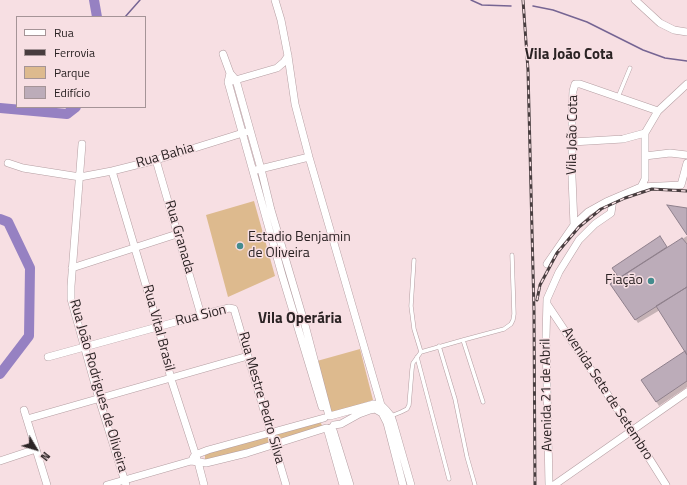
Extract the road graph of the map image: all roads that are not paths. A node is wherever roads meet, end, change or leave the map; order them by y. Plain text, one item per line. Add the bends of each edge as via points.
1 (275, 0) edge
2 (634, 0) edge
3 (687, 32) edge
4 (223, 54) dead end
5 (288, 56) junction
6 (630, 68) dead end
7 (230, 73) junction
8 (236, 80) junction
9 (228, 82) junction
10 (687, 84) edge
11 (618, 97) junction
12 (658, 111) junction
13 (246, 131) junction
14 (645, 132) junction
15 (572, 142) junction
16 (82, 144) dead end
17 (687, 155) edge
18 (645, 156) junction
19 (309, 157) junction
20 (156, 160) junction
21 (8, 163) dead end
22 (687, 163) edge
23 (261, 169) junction
24 (112, 171) junction
25 (254, 171) junction
26 (80, 177) junction
27 (684, 185) edge
28 (641, 187) junction
29 (613, 199) junction
30 (574, 225) junction
31 (177, 234) junction
32 (135, 247) junction
33 (512, 255) dead end
34 (414, 260) dead end
35 (547, 264) dead end
36 (72, 268) junction
37 (547, 304) junction
38 (236, 312) joint
39 (201, 315) junction
40 (158, 326) junction
41 (463, 340) junction
42 (307, 344) junction
43 (84, 346) junction
44 (439, 346) junction
45 (421, 352) junction
46 (248, 356) junction
47 (48, 357) dead end
48 (417, 357) junction
49 (171, 379) junction
50 (687, 392) edge
51 (99, 398) junction
52 (482, 402) dead end
53 (24, 410) dead end
54 (383, 412) junction
55 (327, 417) junction
56 (28, 419) junction
57 (330, 427) junction
58 (632, 431) junction
59 (271, 433) junction
60 (274, 445) junction
61 (36, 449) junction
62 (196, 455) junction
63 (0, 461) edge
64 (194, 462) junction
65 (449, 479) dead end
66 (125, 482) edge
67 (406, 482) edge
68 (47, 485) edge
69 (107, 485) edge
70 (204, 485) edge
71 (286, 485) edge
72 (343, 485) edge
73 (350, 485) edge
74 (475, 485) edge
75 (549, 485) edge
76 (554, 485) edge
77 (666, 485) edge

1 - 5 street
2 - 3 street via 660,23 674,30
4 - 7 street
5 - 8 street via 277,68
5 - 19 street via 295,104
6 - 11 lane
7 - 8 street
7 - 9 street
8 - 9 street
8 - 13 street
9 - 13 street
10 - 12 street
11 - 12 street, Vila João Cota
11 - 15 street, Vila João Cota via 576,84 573,91
12 - 14 street
13 - 20 street, Rua Bahia
13 - 23 street
13 - 25 street
14 - 15 street via 623,139
14 - 18 street
15 - 30 street, Vila João Cota
16 - 26 street, Rua João Rodrigues de Oliveira
17 - 18 street via 670,153
18 - 28 street via 645,179
19 - 23 street
19 - 54 street
20 - 24 street, Rua Bahia
20 - 31 street, Rua Granada
21 - 26 street, Rua Bahia via 23,168
22 - 27 street
23 - 25 street
23 - 42 street
24 - 26 street, Rua Bahia
24 - 32 street, Rua Vital Brasil
25 - 42 street via 282,275
26 - 36 street, Rua João Rodrigues de Oliveira
27 - 28 street
28 - 29 street
29 - 30 street via 588,212
29 - 37 street, Avenida 21 de Abril via 611,213 579,240 559,272
30 - 35 street
31 - 32 street
31 - 39 street, Rua Granada
32 - 36 street
32 - 40 street, Rua Vital Brasil
33 - 41 lane via 514,314 511,324 504,329
34 - 45 lane via 411,306
36 - 43 street, Rua João Rodrigues de Oliveira via 71,299
37 - 58 street, Avenida Sete de Setembro
37 - 75 street, Avenida 21 de Abril
38 - 39 street, Rua Sion via 229,308
38 - 46 street, Rua Mestre Pedro Silva
39 - 40 street, Rua Sion
40 - 43 street, Rua Sion
40 - 49 street, Rua Vital Brasil
41 - 44 lane
41 - 52 lane
42 - 55 street
43 - 47 street, Rua Sion
43 - 51 street, Rua João Rodrigues de Oliveira
44 - 45 lane
44 - 74 lane
45 - 48 lane
46 - 49 street
46 - 59 street, Rua Mestre Pedro Silva
48 - 54 lane via 412,368 407,409 401,412
48 - 65 lane
49 - 51 street
49 - 62 street, Rua Vital Brasil
50 - 58 street
51 - 56 street
51 - 66 street, Rua João Rodrigues de Oliveira
53 - 56 street
54 - 55 street via 376,404
54 - 57 street via 359,414
54 - 67 street
55 - 57 street via 323,424
55 - 57 street via 334,419
55 - 59 street
56 - 61 street
57 - 60 street
57 - 72 street
57 - 73 street
58 - 76 street
58 - 77 street, Avenida Sete de Setembro
59 - 60 street, Rua Mestre Pedro Silva
59 - 62 street
60 - 64 street via 206,463
60 - 71 street, Rua Mestre Pedro Silva
61 - 63 street
61 - 68 street
62 - 64 street
64 - 66 street
64 - 70 street
66 - 69 street

